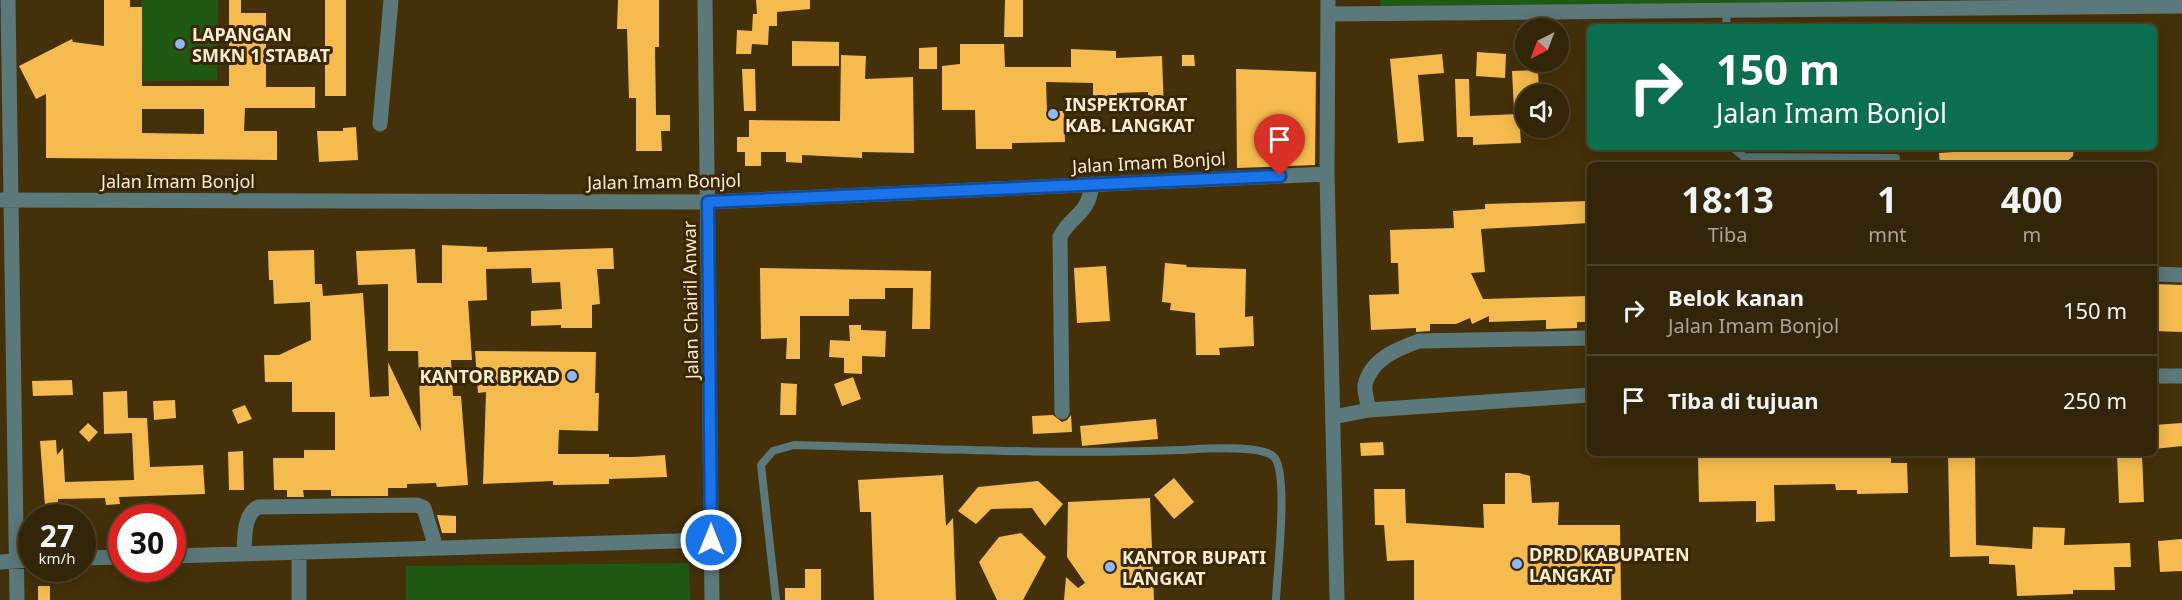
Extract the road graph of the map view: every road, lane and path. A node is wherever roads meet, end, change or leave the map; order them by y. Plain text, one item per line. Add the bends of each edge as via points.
1 (8, 0) edge
2 (391, 0) edge
3 (705, 0) edge
4 (1952, 5) edge
5 (1582, 6) edge
6 (2182, 6) edge
7 (1328, 7) edge
8 (1726, 20) edge
9 (380, 124) dead end
10 (1736, 150) edge
11 (1896, 158) dead end
12 (1327, 174) junction
13 (1092, 184) junction
14 (5, 200) edge
15 (708, 202) junction
16 (2157, 274) edge
17 (2182, 275) edge
18 (1587, 338) edge
19 (2157, 376) edge
20 (2182, 376) edge
21 (7, 391) edge
22 (1587, 395) edge
23 (1369, 410) junction
24 (1062, 412) dead end
25 (1333, 417) junction
26 (18, 504) edge
27 (711, 540) junction
28 (436, 548) junction
29 (299, 553) junction
30 (244, 554) junction
31 (186, 556) edge
32 (18, 560) edge
33 (0, 562) edge
34 (20, 582) edge
35 (17, 600) edge
36 (299, 600) edge
37 (712, 600) edge
38 (776, 600) edge
39 (1276, 600) edge
40 (1337, 600) edge

1 - 14 street
2 - 9 street
3 - 15 street, Jalan Chairil Anwar
4 - 6 street
4 - 8 street
5 - 7 street
5 - 8 street
7 - 12 street
10 - 11 lane via 1744,157
12 - 13 street, Jalan Imam Bonjol
12 - 25 street
13 - 15 street, Jalan Imam Bonjol
13 - 24 street via 1086,207 1060,237
14 - 15 street, Jalan Imam Bonjol
14 - 21 street
15 - 27 street, Jalan Chairil Anwar
16 - 17 street
18 - 23 street via 1419,340 1377,362 1365,386
19 - 20 street
21 - 26 street
22 - 23 street
23 - 25 street
25 - 40 street
27 - 28 street
27 - 37 street, Jalan Chairil Anwar
28 - 29 street
28 - 30 street via 424,508 417,506 258,507 248,517
29 - 30 street
29 - 36 street
30 - 31 street
32 - 33 street
34 - 35 street
38 - 39 lane via 761,465 773,451 794,445 1263,451 1273,455 1280,465 1282,486

